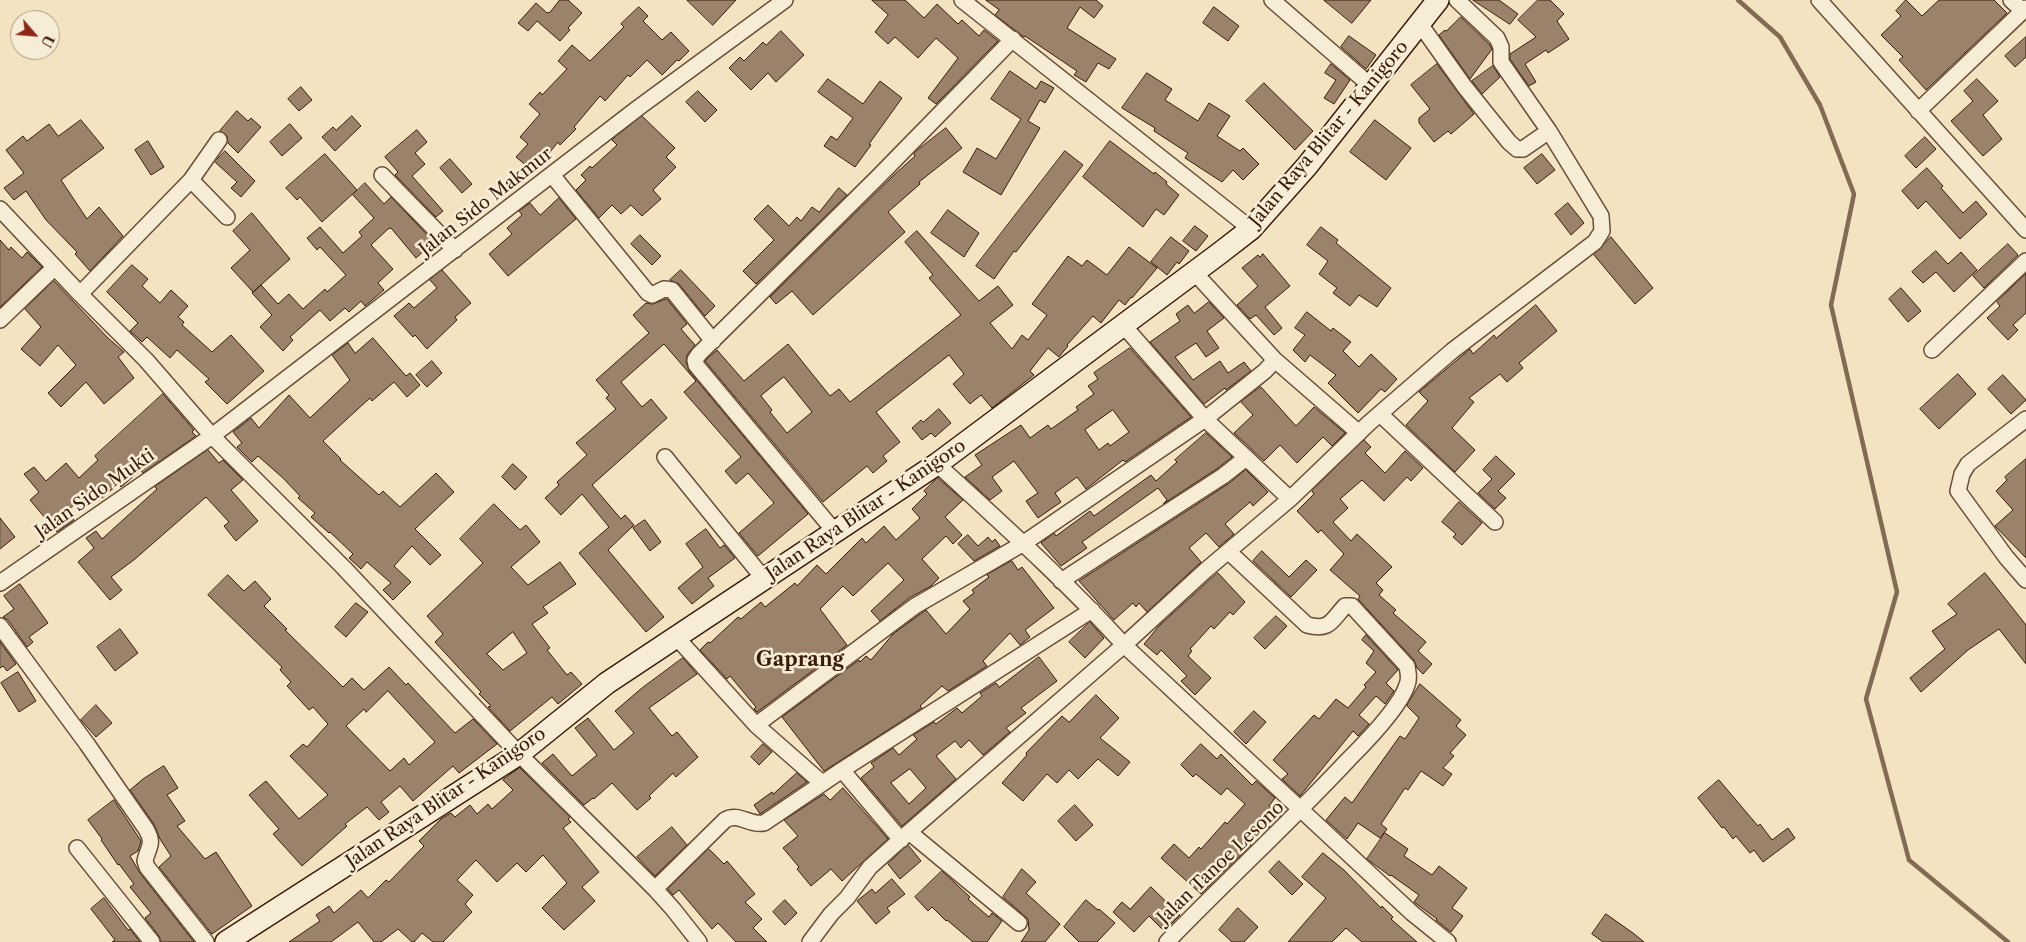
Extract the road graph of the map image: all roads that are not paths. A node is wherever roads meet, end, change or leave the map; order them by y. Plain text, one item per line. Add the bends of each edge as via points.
1 (785, 0) edge
2 (962, 0) edge
3 (1272, 0) edge
4 (1438, 0) edge
5 (1457, 0) edge
6 (1819, 0) edge
7 (2011, 0) edge
8 (2024, 10) edge
9 (1420, 24) junction
10 (1013, 39) junction
11 (1371, 86) junction
12 (1918, 111) junction
13 (1549, 131) junction
14 (219, 140) dead end
15 (552, 175) junction
16 (382, 176) dead end
17 (191, 180) junction
18 (0, 209) edge
19 (227, 217) dead end
20 (1251, 229) junction
21 (2026, 230) edge
22 (455, 250) junction
23 (2026, 261) edge
24 (55, 267) junction
25 (1194, 272) junction
26 (80, 294) junction
27 (0, 320) edge
28 (1124, 326) junction
29 (713, 340) junction
30 (1932, 350) dead end
31 (1275, 360) junction
32 (1380, 414) junction
33 (1206, 419) junction
34 (2026, 419) edge
35 (1359, 433) junction
36 (212, 436) junction
37 (665, 457) dead end
38 (1246, 458) junction
39 (937, 464) junction
40 (1290, 499) junction
41 (1495, 522) dead end
42 (835, 532) junction
43 (1024, 544) junction
44 (1229, 552) junction
45 (764, 580) junction
46 (2026, 580) edge
47 (1061, 581) junction
48 (0, 583) edge
49 (1092, 610) junction
50 (0, 626) edge
51 (677, 638) junction
52 (1124, 645) junction
53 (756, 725) junction
54 (519, 754) junction
55 (842, 770) junction
56 (822, 784) junction
57 (1302, 810) junction
58 (905, 836) junction
59 (77, 848) dead end
60 (655, 889) junction
61 (1019, 923) dead end
62 (152, 942) edge
63 (206, 942) edge
64 (226, 942) edge
65 (699, 942) edge
66 (810, 942) edge
67 (1167, 942) edge
68 (1448, 942) edge

1 - 15 street, Jalan Sido Makmur
2 - 10 street
3 - 11 street
4 - 9 main road, Jalan Raya Blitar - Kanigoro
5 - 13 street via 1497,38 1501,62
6 - 12 street
7 - 8 street
8 - 12 street
9 - 11 main road, Jalan Raya Blitar - Kanigoro
9 - 13 street via 1508,142 1523,150
10 - 20 street
10 - 29 street via 913,143
11 - 20 main road, Jalan Raya Blitar - Kanigoro
12 - 21 street
13 - 32 street via 1601,216 1602,231 1595,242 1452,351
14 - 17 street
15 - 22 street, Jalan Sido Makmur
15 - 29 street via 648,293 672,290
16 - 22 street
17 - 19 street
17 - 26 street
18 - 24 street
20 - 25 main road, Jalan Raya Blitar - Kanigoro
22 - 36 street, Jalan Sido Makmur
23 - 30 street
24 - 26 street
24 - 27 street
25 - 28 main road, Jalan Raya Blitar - Kanigoro
25 - 31 street
26 - 36 street via 146,360
28 - 33 street
28 - 39 main road, Jalan Raya Blitar - Kanigoro
29 - 42 street via 697,357 696,365
31 - 33 street
31 - 35 street
32 - 35 street
32 - 41 street
33 - 38 street
33 - 43 street
34 - 46 street via 1968,464 1958,490
35 - 40 street
36 - 48 street, Jalan Sido Mukti
36 - 54 street via 344,568
37 - 45 street
38 - 40 street
38 - 47 street
39 - 42 main road, Jalan Raya Blitar - Kanigoro
39 - 43 street
40 - 44 street
42 - 45 main road, Jalan Raya Blitar - Kanigoro
43 - 47 street
43 - 53 street via 915,606
44 - 52 street
44 - 57 street, Jalan Tanoe Lesono via 1307,625 1326,626 1346,606 1352,606 1397,654 1408,673 1407,686 1380,726
45 - 51 main road, Jalan Raya Blitar - Kanigoro
47 - 49 street
49 - 52 street
49 - 55 street
50 - 63 street via 146,829 151,838 145,861 147,867
51 - 53 street
51 - 54 main road, Jalan Raya Blitar - Kanigoro via 607,683
52 - 57 street
52 - 58 street
53 - 56 street
54 - 60 street
54 - 64 main road, Jalan Raya Blitar - Kanigoro
55 - 56 street
55 - 58 street
56 - 60 street via 761,824 736,816 725,820
57 - 67 street, Jalan Tanoe Lesono
57 - 68 street via 1412,913
58 - 61 street
58 - 66 street via 870,867
59 - 62 street
60 - 65 street

